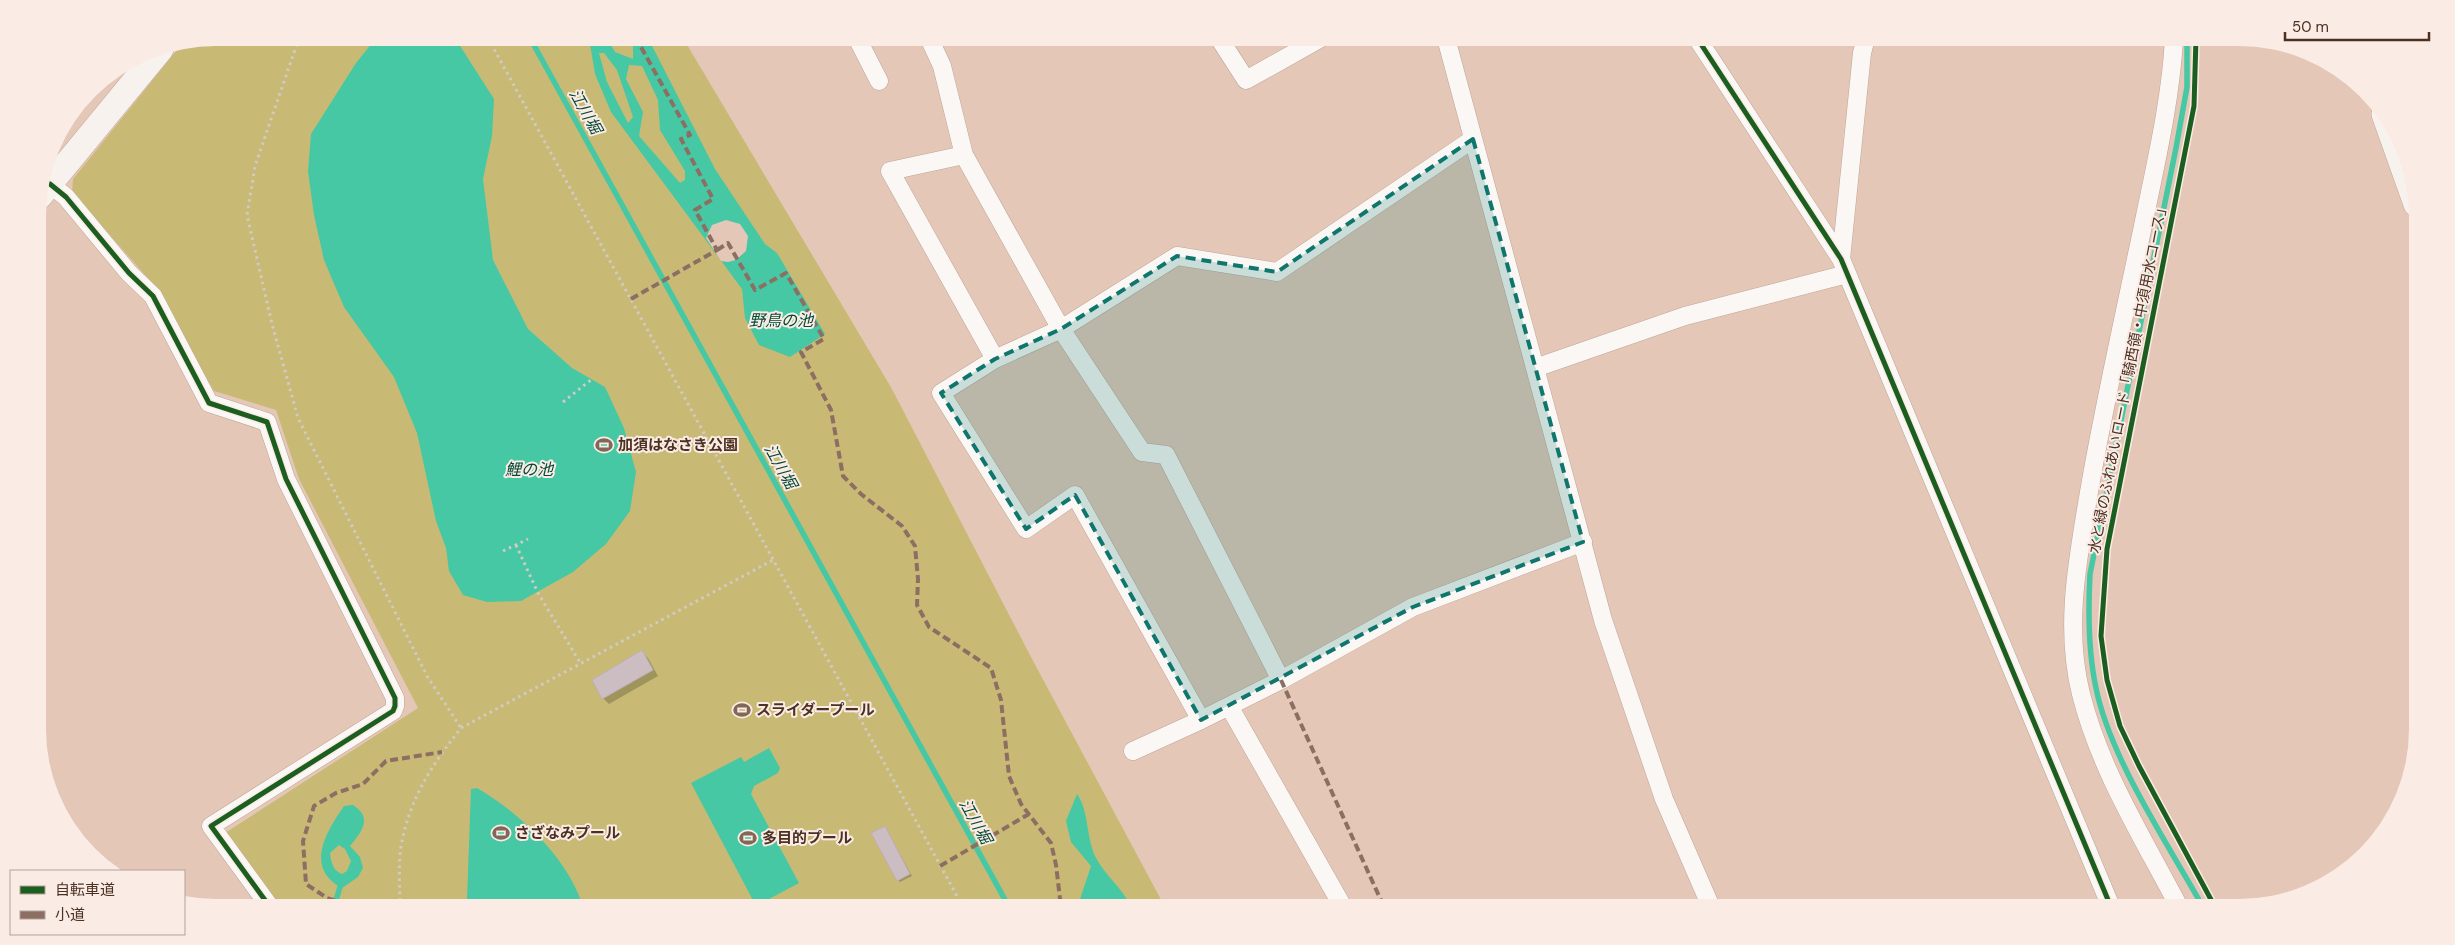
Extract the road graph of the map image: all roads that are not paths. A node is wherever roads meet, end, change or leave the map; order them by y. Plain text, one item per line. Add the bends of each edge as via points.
1 (1224, 46) edge
2 (1306, 46) edge
3 (1448, 46) edge
4 (1702, 46) edge
5 (1864, 46) edge
6 (2173, 46) edge
7 (866, 47) edge
8 (933, 47) edge
9 (152, 59) edge
10 (879, 81) dead end
11 (1473, 139) junction
12 (964, 155) junction
13 (50, 184) edge
14 (49, 191) edge
15 (1844, 266) junction
16 (1060, 329) junction
17 (995, 359) junction
18 (1535, 368) junction
19 (1583, 542) junction
20 (1281, 680) junction
21 (1229, 706) junction
22 (1200, 720) junction
23 (1133, 750) dead end
24 (1338, 898) edge
25 (1707, 898) edge
26 (2107, 898) edge
27 (2174, 898) edge
28 (264, 899) edge

1 - 2 street via 1246,80
3 - 11 street
4 - 15 street
5 - 15 street
6 - 27 street via 2161,139 2094,464 2074,593 2075,654 2090,725 2109,774
7 - 10 street
8 - 12 street via 942,66
9 - 13 street
11 - 16 street via 1277,272 1177,256
11 - 18 street
12 - 16 street
12 - 17 street via 890,172
14 - 28 street via 66,197 129,273 153,296 209,403 267,422 286,479 395,698 393,711 211,826
15 - 18 street
15 - 26 street
16 - 17 street
16 - 20 street via 1142,452 1166,455
17 - 22 street via 942,393 1026,529 1075,495
18 - 19 street
19 - 20 street via 1413,607
19 - 25 street via 1603,620 1664,799
20 - 21 street
21 - 22 street
21 - 24 street
22 - 23 street

